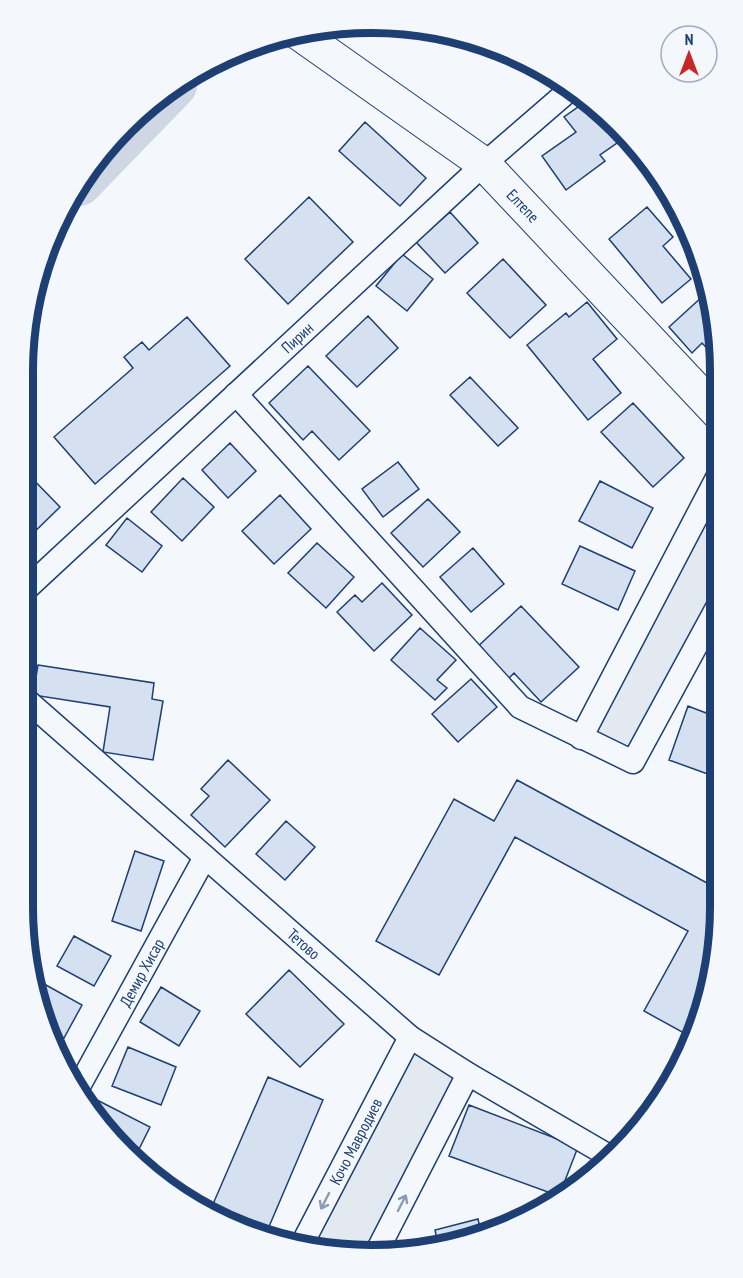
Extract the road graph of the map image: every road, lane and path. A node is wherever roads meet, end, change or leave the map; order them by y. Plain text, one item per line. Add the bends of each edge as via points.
1 (307, 39) edge
2 (565, 94) edge
3 (484, 164) junction
4 (236, 394) junction
5 (710, 404) edge
6 (710, 491) edge
7 (33, 583) edge
8 (710, 620) edge
9 (33, 706) edge
10 (581, 738) junction
11 (205, 857) junction
12 (410, 1037) junction
13 (468, 1074) junction
14 (82, 1082) edge
15 (604, 1153) edge
16 (305, 1238) edge
17 (380, 1245) edge

1 - 3 main road, Елтепе
2 - 3 street, Пирин
3 - 4 street, Пирин
3 - 5 main road, Елтепе
4 - 7 street, Пирин
4 - 10 street via 520,707
6 - 10 street
8 - 10 street via 633,762
9 - 11 street, Тетово
11 - 12 street, Тетово
11 - 14 street, Демир Хисар
12 - 13 street, Тетово
12 -> 16 street, Кочо Мавродиев
13 - 15 street, Тетово
17 -> 13 street

